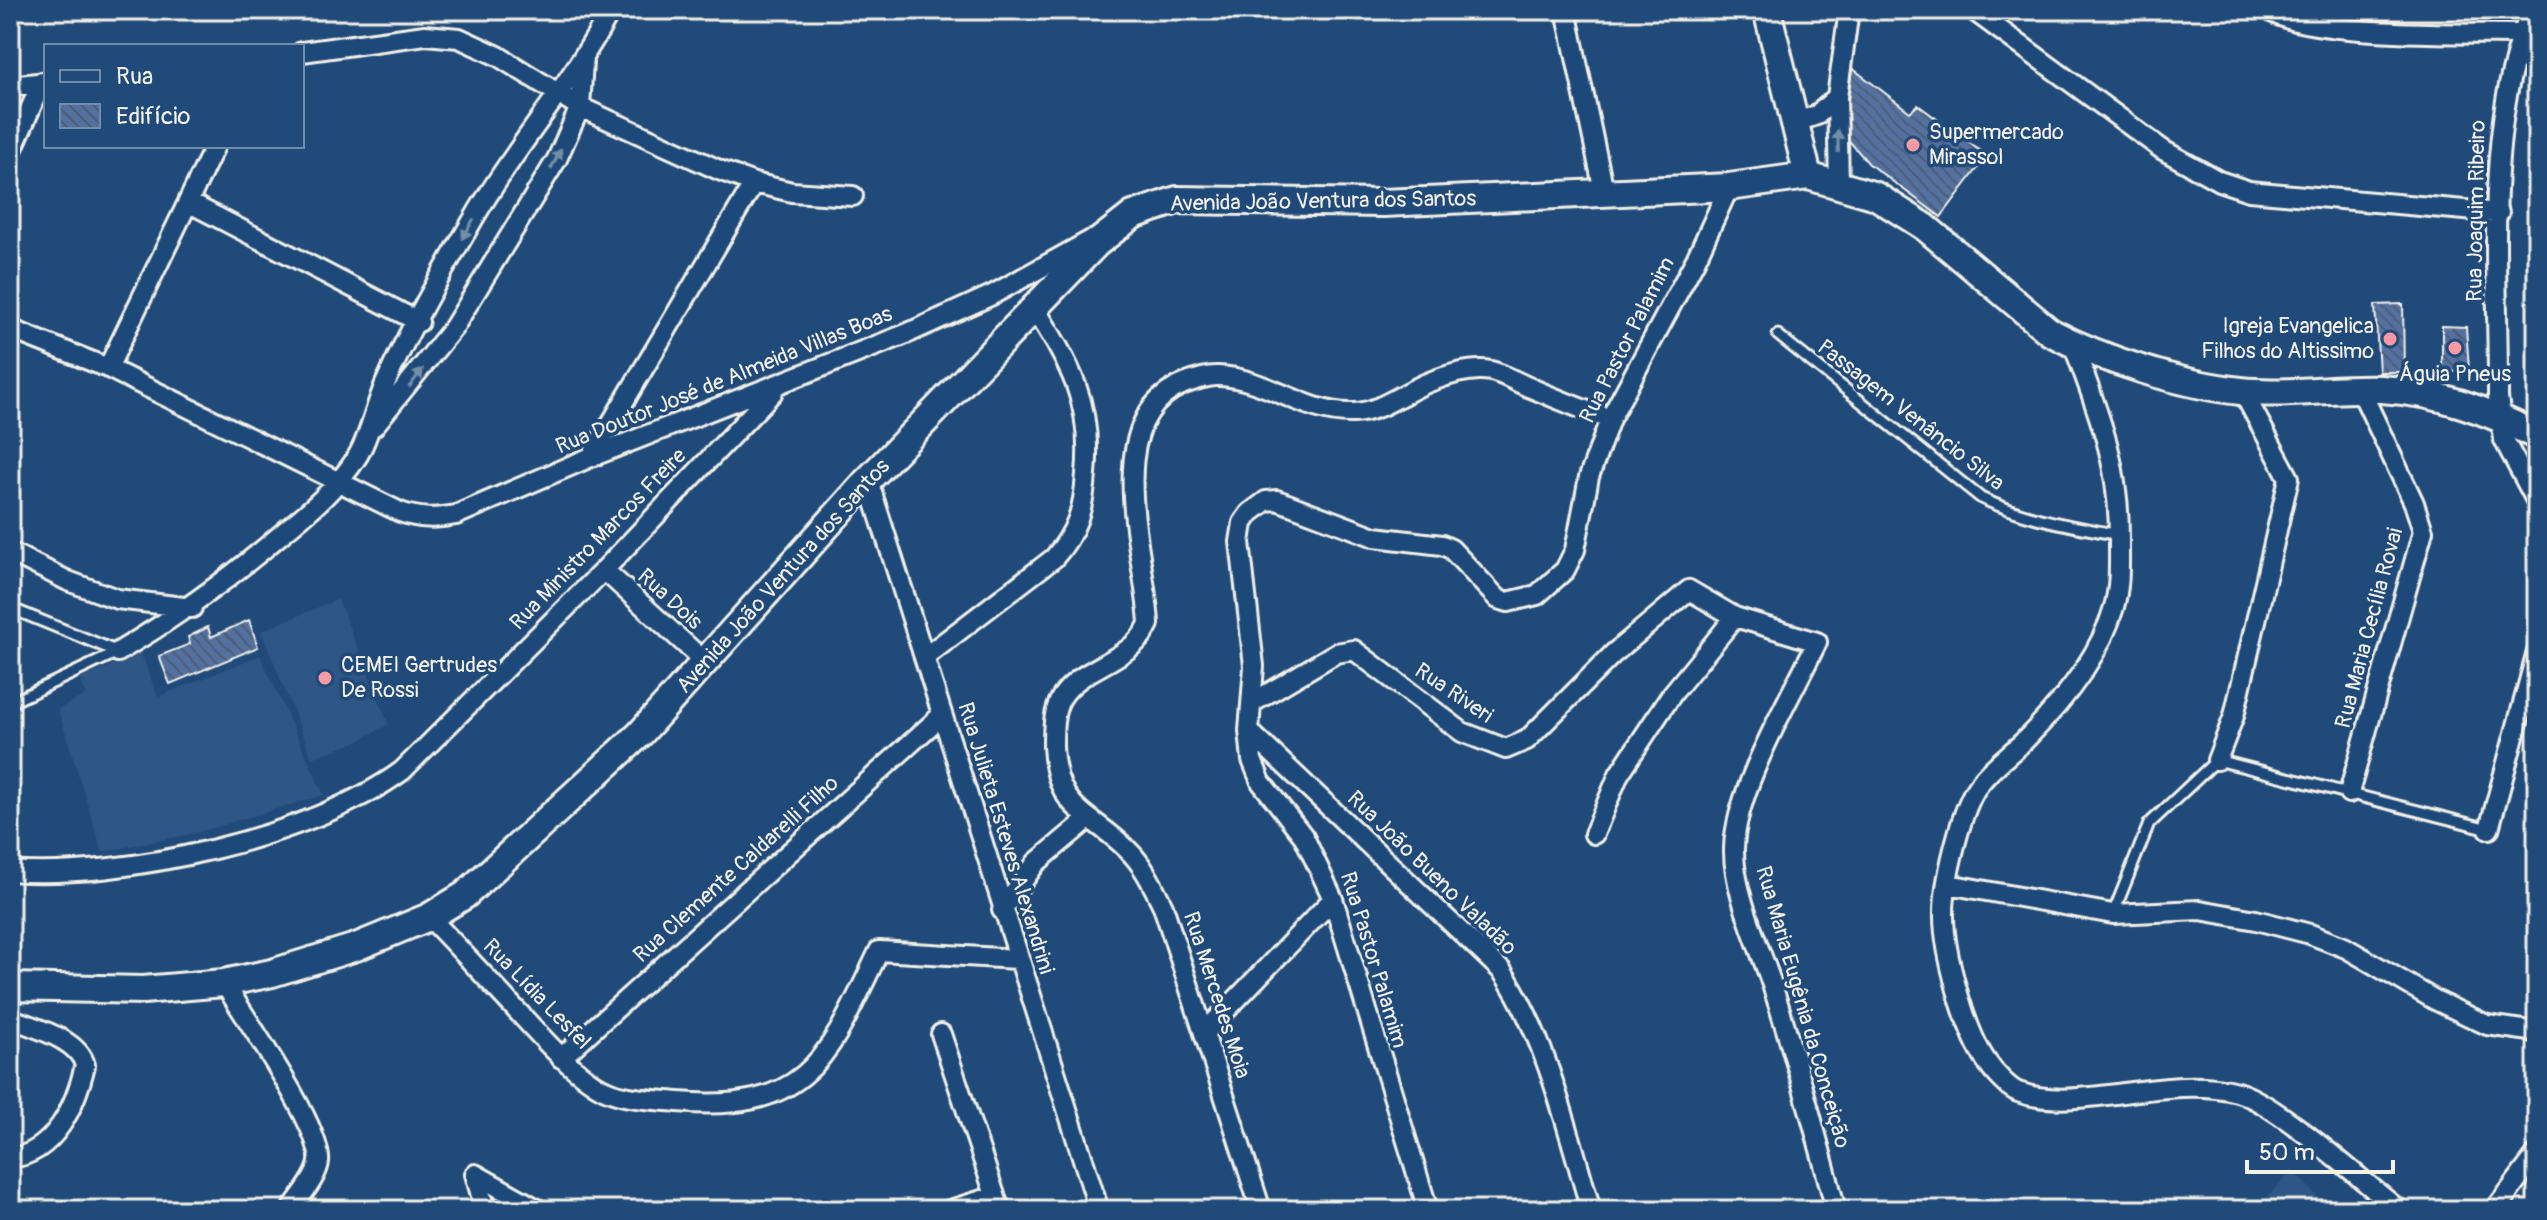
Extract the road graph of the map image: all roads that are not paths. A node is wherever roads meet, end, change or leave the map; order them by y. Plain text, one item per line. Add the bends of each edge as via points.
1 (611, 10) edge
2 (1566, 10) edge
3 (1767, 10) edge
4 (1849, 10) edge
5 (1973, 10) edge
6 (2269, 10) edge
7 (2532, 10) edge
8 (2522, 34) junction
9 (304, 52) edge
10 (583, 62) junction
11 (44, 82) edge
12 (10, 86) edge
13 (556, 92) junction
14 (1837, 97) junction
15 (580, 107) junction
16 (1797, 122) junction
17 (214, 148) edge
18 (10, 155) edge
19 (1808, 176) junction
20 (754, 183) junction
21 (1839, 184) junction
22 (1729, 187) junction
23 (1604, 191) junction
24 (853, 196) dead end
25 (188, 202) junction
26 (2499, 213) junction
27 (1117, 225) junction
28 (1034, 307) junction
29 (419, 322) junction
30 (10, 329) edge
31 (1778, 335) dead end
32 (2073, 344) junction
33 (108, 368) junction
34 (778, 386) junction
35 (2361, 391) junction
36 (2243, 392) junction
37 (2500, 417) junction
38 (1610, 419) junction
39 (2537, 436) edge
40 (364, 437) junction
41 (591, 457) junction
42 (868, 480) junction
43 (339, 482) junction
44 (2537, 502) edge
45 (2119, 535) junction
46 (10, 552) edge
47 (604, 570) junction
48 (10, 608) edge
49 (192, 608) junction
50 (1735, 617) junction
51 (118, 652) junction
52 (2537, 652) edge
53 (925, 657) junction
54 (705, 662) junction
55 (10, 703) edge
56 (1252, 703) junction
57 (942, 715) junction
58 (1249, 731) junction
59 (2217, 760) junction
60 (2349, 793) junction
61 (1087, 820) junction
62 (2489, 829) joint
63 (1594, 834) dead end
64 (10, 871) edge
65 (1948, 884) junction
66 (1333, 899) junction
67 (1002, 910) junction
68 (2113, 914) junction
69 (429, 917) junction
70 (1017, 959) junction
71 (224, 983) junction
72 (10, 987) edge
73 (10, 1018) edge
74 (1205, 1032) junction
75 (2537, 1032) edge
76 (941, 1034) dead end
77 (561, 1058) junction
78 (2537, 1154) edge
79 (10, 1158) edge
80 (998, 1203) edge
81 (291, 1210) edge
82 (485, 1210) edge
83 (539, 1210) edge
84 (950, 1210) edge
85 (1099, 1210) edge
86 (1261, 1210) edge
87 (1428, 1210) edge
88 (1591, 1210) edge
89 (1836, 1210) edge
90 (2399, 1210) edge
91 (2495, 1210) edge

1 - 10 street
2 - 23 street
3 - 16 main road
4 - 14 street
5 - 26 street via 2149,141 2219,181 2249,191
6 - 8 street via 2288,21 2312,25
7 - 8 street, Rua Joaquim Ribeiro
8 - 26 street, Rua Joaquim Ribeiro via 2502,108
9 - 13 street via 445,35 498,56
10 - 13 street
10 - 15 street
11 - 12 street
11 - 18 street
13 - 15 street
13 -> 29 street via 506,164
14 - 16 street via 1817,115
21 -> 14 street
15 - 20 street
40 -> 15 street via 454,327 557,159
16 - 19 main road
17 - 25 street
19 - 21 main road, Avenida João Ventura dos Santos
19 - 22 main road, Avenida João Ventura dos Santos
20 - 24 street
20 - 41 street
21 - 32 main road, Avenida João Ventura dos Santos via 1876,196 1925,227 2050,332
22 - 23 main road, Avenida João Ventura dos Santos
22 - 38 street, Rua Pastor Palamim
23 - 27 main road, Avenida João Ventura dos Santos via 1383,203 1177,200
25 - 29 street
25 - 33 street
26 - 37 street, Rua Joaquim Ribeiro
27 - 28 main road, Avenida João Ventura dos Santos
27 - 34 street, Rua Doutor José de Almeida Villas Boas via 992,295
28 - 42 main road, Avenida João Ventura dos Santos
28 - 53 street via 1084,402 1084,508 1054,558
29 - 40 street
30 - 33 street, Rua Doutor José de Almeida Villas Boas
31 - 45 lane, Passagem Venâncio Silva via 1981,498 2042,521
32 - 36 main road, Avenida João Ventura dos Santos
32 - 45 street via 2114,460
33 - 43 street, Rua Doutor José de Almeida Villas Boas
34 - 41 street, Rua Doutor José de Almeida Villas Boas
34 - 47 street, Rua Ministro Marcos Freire
35 - 36 main road, Avenida João Ventura dos Santos
35 - 37 main road, Avenida João Ventura dos Santos via 2429,395
35 - 60 street, Rua Maria Cecília Rovai via 2423,531
36 - 59 street via 2289,478 2234,716
37 - 39 main road, Avenida João Ventura dos Santos
37 - 44 street, Rua Joaquim Ribeiro via 2504,440
38 - 56 street, Rua Pastor Palamim via 1565,570 1537,595 1518,602 1498,599 1442,545 1375,537 1277,500 1257,505 1243,523 1240,542 1251,625
38 - 61 street, Rua Mercedes Moia via 1492,371 1445,376 1356,413 1315,408 1268,387 1219,375 1172,389 1142,424 1134,449 1136,525 1149,624 1135,644 1074,684 1056,711 1054,770 1071,806
40 - 43 street
41 - 43 street, Rua Doutor José de Almeida Villas Boas via 456,515 435,519 400,512
42 - 53 street, Rua Julieta Esteves Alexandrini
42 - 54 main road, Avenida João Ventura dos Santos
43 - 49 street
45 - 65 street via 2119,579 2104,635 2086,667 2032,733 1976,788
46 - 49 street via 117,599
47 - 54 street, Rua Dois
47 - 64 street, Rua Ministro Marcos Freire via 402,771 374,791 317,817 183,856 87,869
48 - 51 lane
49 - 51 street
50 - 56 street, Rua Riveri via 1689,590 1516,747 1494,747 1462,732 1354,650 1336,653
50 - 63 street via 1672,694 1619,774
50 - 89 street, Rua Maria Eugênia da Conceição via 1817,642 1757,768 1739,816 1734,849 1738,880
51 - 55 lane
52 - 62 street
53 - 57 street, Rua Julieta Esteves Alexandrini
54 - 69 main road, Avenida João Ventura dos Santos via 640,734 520,847 465,895
56 - 58 street, Rua Pastor Palamim
57 - 67 street, Rua Julieta Esteves Alexandrini
57 - 77 street, Rua Clemente Caldarelli Filho
58 - 66 street, Rua Pastor Palamim via 1255,771 1304,837
58 - 88 street, Rua João Bueno Valadão via 1502,971 1559,1102
59 - 60 lane
59 - 68 lane via 2149,824
60 - 62 lane
61 - 67 street via 1036,863
61 - 74 street, Rua Mercedes Moia via 1129,851 1147,874
65 - 68 street
65 - 90 street via 1943,913 1956,988 1982,1053 2016,1091 2060,1099 2146,1088 2208,1086 2239,1093 2276,1114
66 - 74 street
66 - 87 street, Rua Pastor Palamim
67 - 70 street, Rua Julieta Esteves Alexandrini
68 - 75 street via 2200,910 2310,934 2372,961 2487,1025
69 - 71 main road, Avenida João Ventura dos Santos via 317,961
69 - 77 street, Rua Lídia Lesfel
70 - 77 street, Rua Lídia Lesfel via 879,951 836,1039 816,1065 791,1086 752,1102 628,1097 598,1086
70 - 85 street, Rua Julieta Esteves Alexandrini
71 - 72 main road, Avenida João Ventura dos Santos via 143,990
71 - 81 street via 317,1147 317,1170
73 - 79 street via 62,1040 78,1051 85,1065 53,1136 24,1157
74 - 86 street, Rua Mercedes Moia
76 - 80 street
78 - 91 street
80 - 84 street
82 - 83 street via 475,1174

